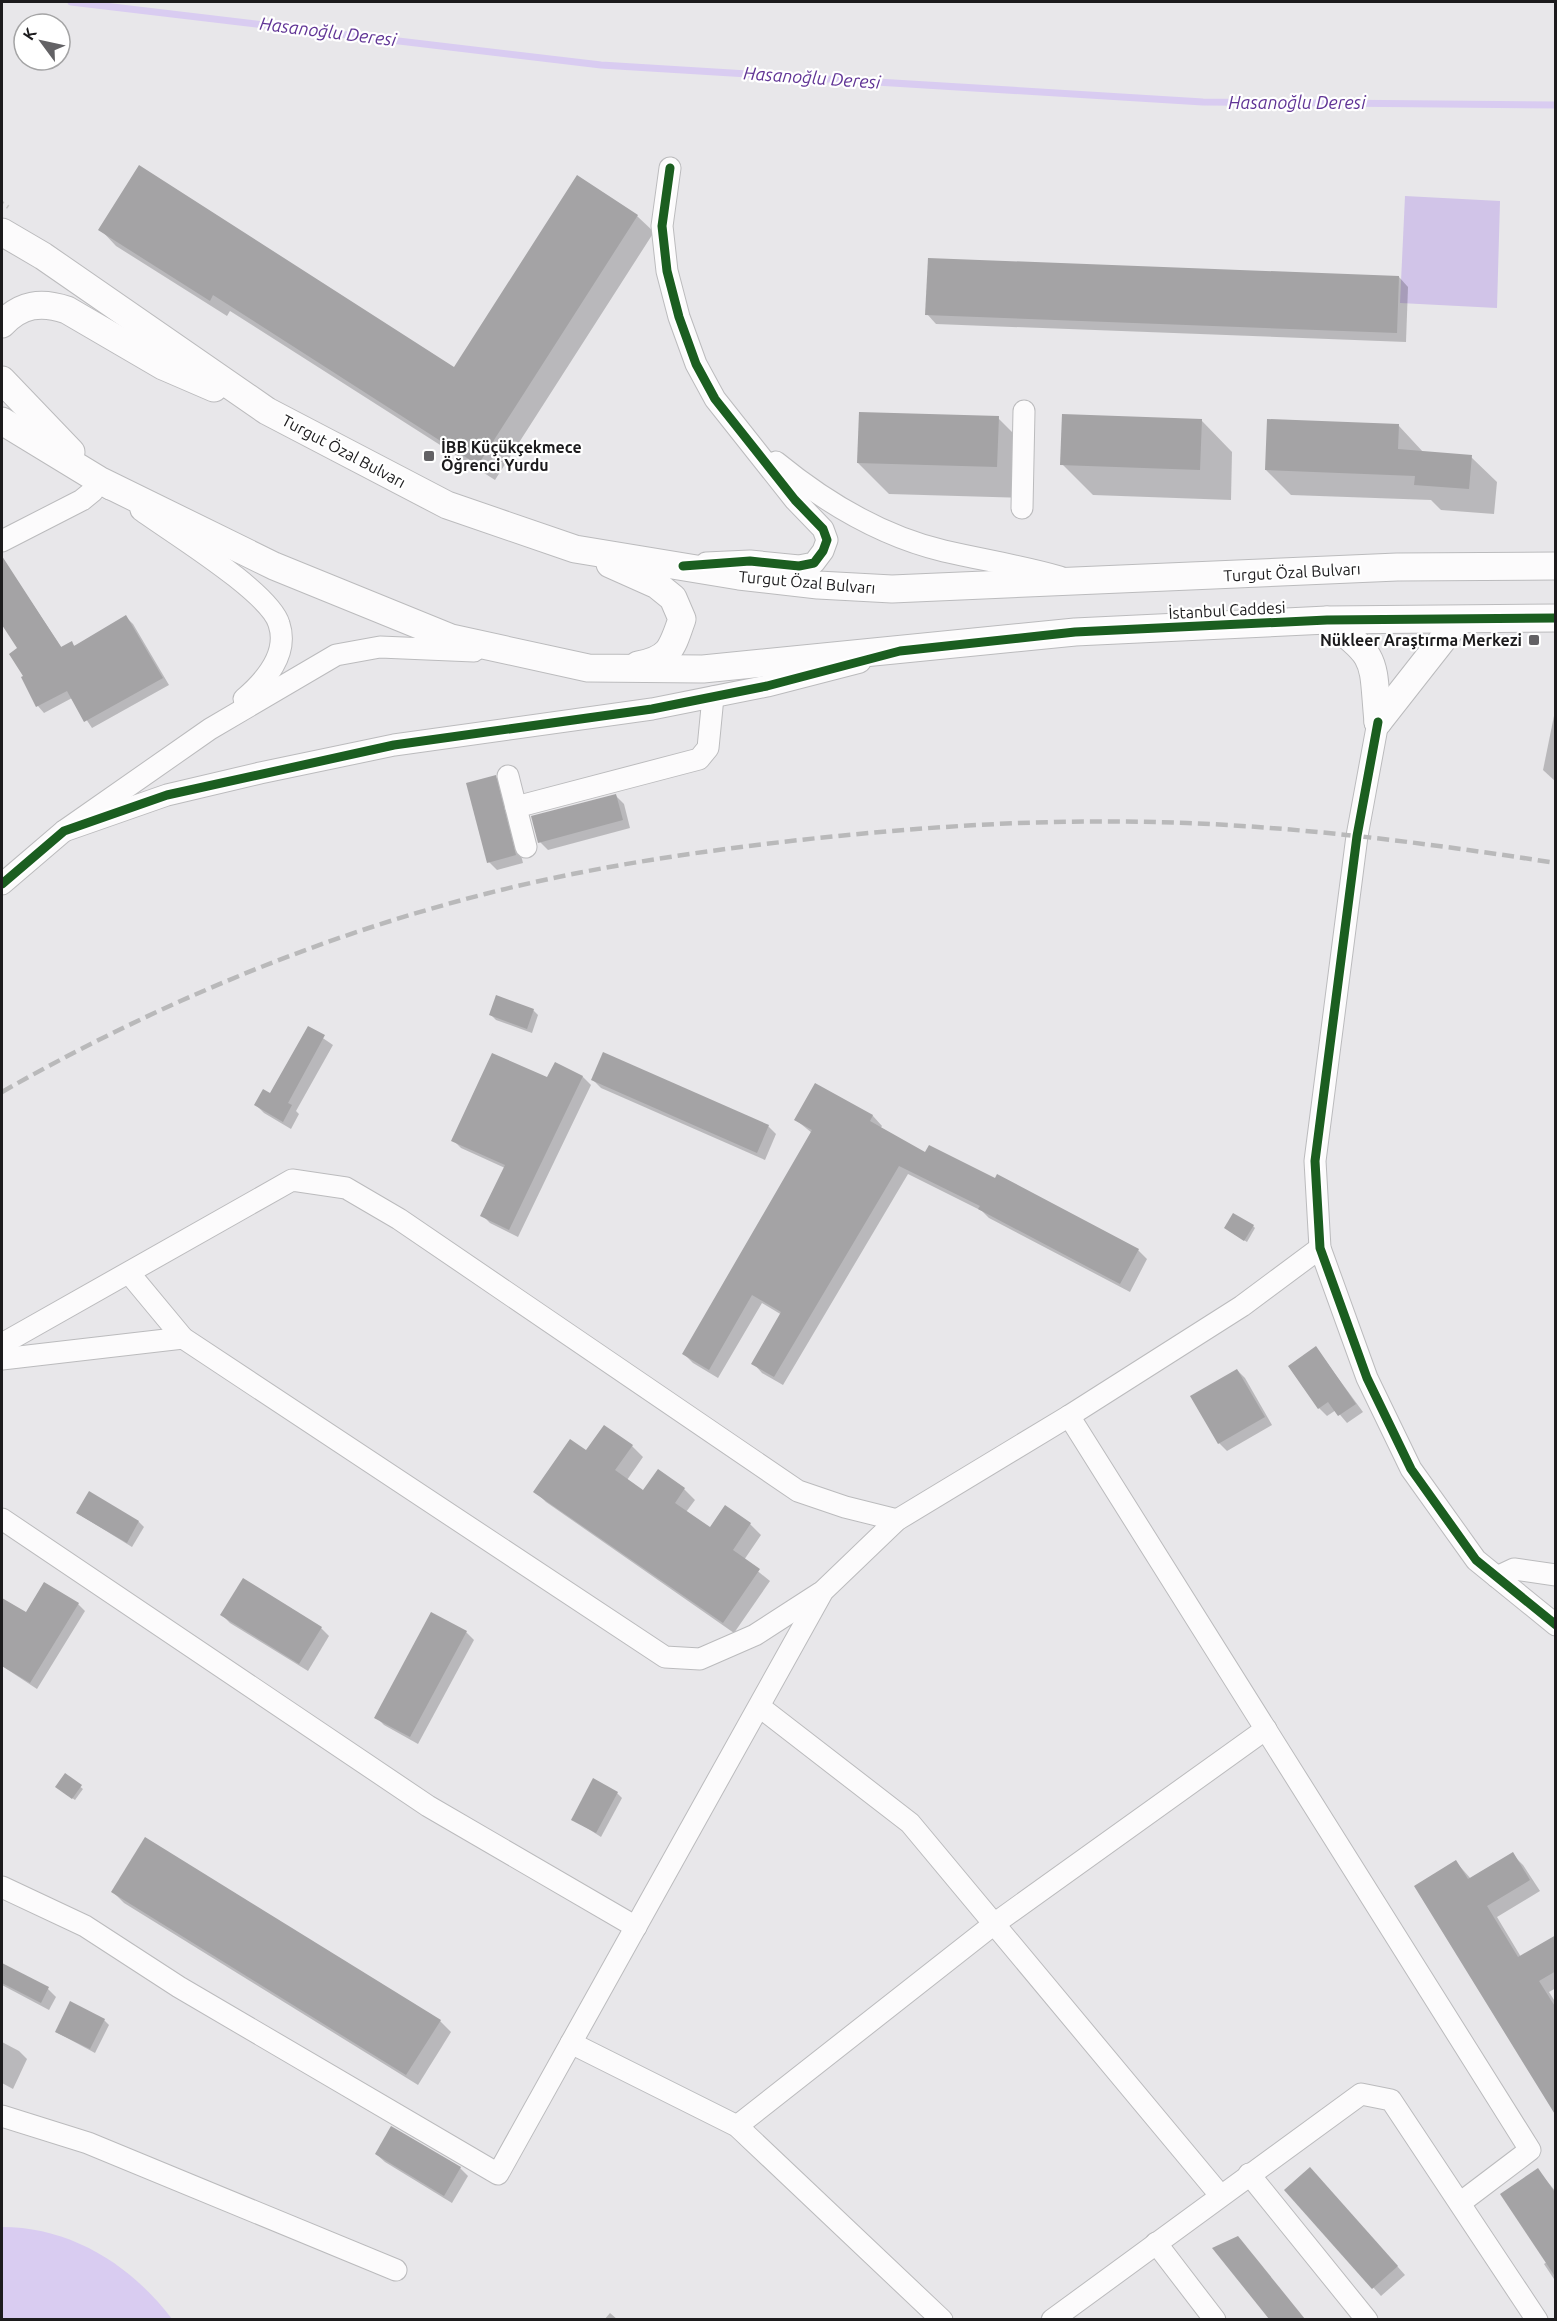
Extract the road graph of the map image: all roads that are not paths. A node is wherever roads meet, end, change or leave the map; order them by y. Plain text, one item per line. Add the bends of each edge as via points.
1 (670, 168) dead end
2 (2, 232) edge
3 (2, 324) edge
4 (2, 380) edge
5 (267, 411) junction
6 (1024, 411) dead end
7 (2, 421) edge
8 (749, 440) junction
9 (99, 480) junction
10 (1022, 508) dead end
11 (2, 541) edge
12 (575, 549) junction
13 (683, 566) junction
14 (1556, 566) edge
15 (1078, 582) junction
16 (1556, 618) edge
17 (1327, 620) junction
18 (1458, 620) junction
19 (900, 651) junction
20 (514, 652) junction
21 (588, 668) junction
22 (713, 697) junction
23 (1378, 722) junction
24 (210, 729) junction
25 (508, 776) dead end
26 (516, 807) junction
27 (64, 831) junction
28 (526, 847) dead end
29 (2, 884) edge
30 (1320, 1248) junction
31 (129, 1273) junction
32 (183, 1338) junction
33 (2, 1344) edge
34 (2, 1359) edge
35 (1069, 1416) junction
36 (2, 1519) edge
37 (897, 1520) junction
38 (1556, 1575) edge
39 (1497, 1577) junction
40 (822, 1591) junction
41 (1556, 1624) edge
42 (760, 1707) junction
43 (1266, 1729) junction
44 (2, 1887) edge
45 (994, 1924) junction
46 (636, 1927) junction
47 (572, 2043) junction
48 (2, 2116) edge
49 (737, 2126) junction
50 (1248, 2174) junction
51 (1220, 2195) junction
52 (1460, 2204) junction
53 (1156, 2243) junction
54 (396, 2270) dead end
55 (942, 2319) edge
56 (1052, 2319) edge
57 (1215, 2319) edge
58 (1367, 2319) edge
59 (1537, 2319) edge

1 - 8 street via 662,225 667,271 679,317 696,364 715,399
2 - 5 main road, Turgut Özal Bulvarı via 43,256
3 - 5 main road via 13,312 30,305 52,304 163,366
4 - 9 main road
5 - 12 main road, Turgut Özal Bulvarı via 447,505
6 - 10 street
7 - 9 main road
8 - 13 street via 823,530 827,540 824,551 814,562 799,566 750,561
8 - 15 street via 832,505 884,531 942,550
9 - 11 street via 82,500
9 - 20 main road via 274,566 451,638
9 - 24 street via 248,588 268,604 279,624 281,640 269,675
12 - 13 main road, Turgut Özal Bulvarı
12 - 21 main road via 657,585 673,598 682,619 673,646 662,658 640,665
13 - 15 main road, Turgut Özal Bulvarı via 818,585 892,590
14 - 15 main road, Turgut Özal Bulvarı via 1397,567
16 - 18 main road, İstanbul Caddesi
17 - 18 main road, İstanbul Caddesi
17 - 19 main road, İstanbul Caddesi via 1075,632
17 - 23 main road via 1360,644 1373,663
18 - 23 main road
19 - 21 main road via 703,669
19 - 22 street
20 - 21 main road
20 - 24 street via 380,647 336,655
22 - 26 street via 708,748 699,759
22 - 27 street via 394,745 167,795
23 - 30 street via 1357,836 1315,1161
24 - 27 street
25 - 26 street
26 - 28 street
27 - 29 street
30 - 35 street via 1242,1306
30 - 39 street via 1366,1378 1411,1469 1476,1560
31 - 32 street
31 - 33 street
31 - 37 street via 292,1180 346,1188 399,1219 798,1491
32 - 34 street
32 - 40 street via 665,1657 700,1659 755,1635
35 - 37 street
35 - 43 street
36 - 46 street via 428,1806
37 - 40 street
38 - 39 street via 1514,1569
39 - 41 street
40 - 42 street
42 - 45 street via 910,1823
42 - 46 street
43 - 45 street
43 - 52 street via 1530,2150
44 - 47 street via 85,1926 179,1987 498,2174
45 - 49 street
45 - 51 street
46 - 47 street
47 - 49 street
48 - 54 street via 88,2143
49 - 55 street
50 - 51 street
50 - 52 street via 1360,2094 1391,2100
50 - 58 street
51 - 53 street
52 - 59 street
53 - 56 street
53 - 57 street

